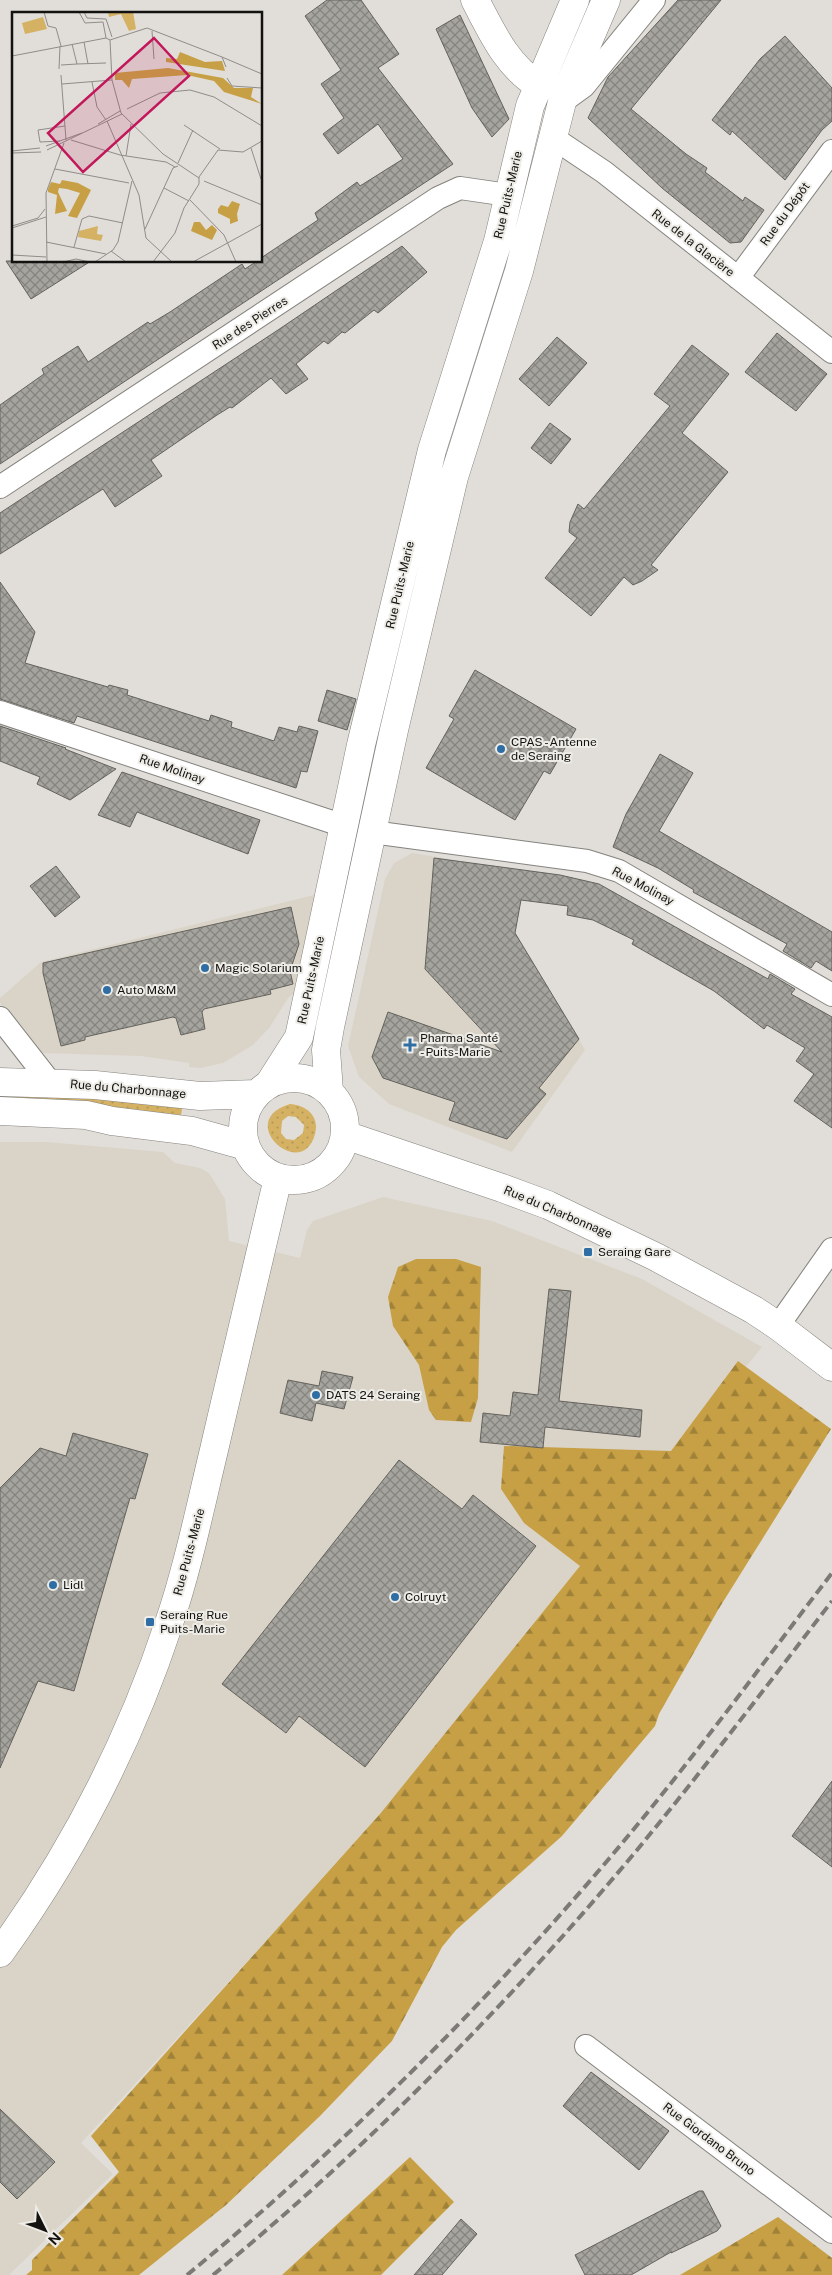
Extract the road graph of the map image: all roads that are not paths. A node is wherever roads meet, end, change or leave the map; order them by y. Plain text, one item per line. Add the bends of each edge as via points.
1 (475, 0) edge
2 (575, 0) edge
3 (606, 0) edge
4 (654, 0) edge
5 (538, 85) junction
6 (562, 102) junction
7 (552, 137) junction
8 (832, 150) edge
9 (508, 195) junction
10 (738, 278) junction
11 (832, 352) edge
12 (0, 487) edge
13 (0, 712) edge
14 (344, 826) junction
15 (372, 832) junction
16 (832, 995) edge
17 (0, 1018) edge
18 (0, 1082) edge
19 (50, 1082) junction
20 (263, 1089) junction
21 (329, 1091) junction
22 (0, 1110) edge
23 (345, 1135) junction
24 (246, 1146) junction
25 (278, 1178) junction
26 (832, 1248) edge
27 (778, 1326) junction
28 (832, 1367) edge
29 (0, 1953) edge
30 (586, 2046) dead end
31 (832, 2232) edge

1 - 5 street via 510,61 522,75
2 - 5 street, Rue Puits-Marie
3 - 6 street
4 - 6 street via 584,86
5 - 9 street, Rue Puits-Marie
6 - 7 street
7 - 10 street, Rue de la Glacière via 604,172
7 - 15 street via 519,271 454,478
8 - 10 street, Rue du Dépôt
9 - 12 street, Rue des Pierres via 460,188 438,198
9 - 14 street, Rue Puits-Marie via 493,256 421,492
10 - 11 street, Rue de la Glacière
13 - 14 street, Rue Molinay
14 - 20 street, Rue Puits-Marie via 299,1037
15 - 16 street, Rue Molinay via 603,865 651,889
15 - 21 street via 326,1050
17 - 19 street
18 - 19 street, Rue du Charbonnage
19 - 20 street, Rue du Charbonnage via 200,1096
20 - 21 street, Rue du Charbonnage via 293,1076 316,1082
20 - 24 street via 245,1116
21 - 23 street via 339,1104
22 - 24 street via 86,1115 112,1122 192,1131
23 - 25 street via 337,1156 322,1172 308,1178
23 - 27 street, Rue du Charbonnage via 548,1205 656,1257
24 - 25 street via 259,1166
25 - 29 street, Rue Puits-Marie via 197,1522 166,1632 136,1710 90,1812
26 - 27 street
27 - 28 street, Rue du Charbonnage
30 - 31 street, Rue Giordano Bruno

